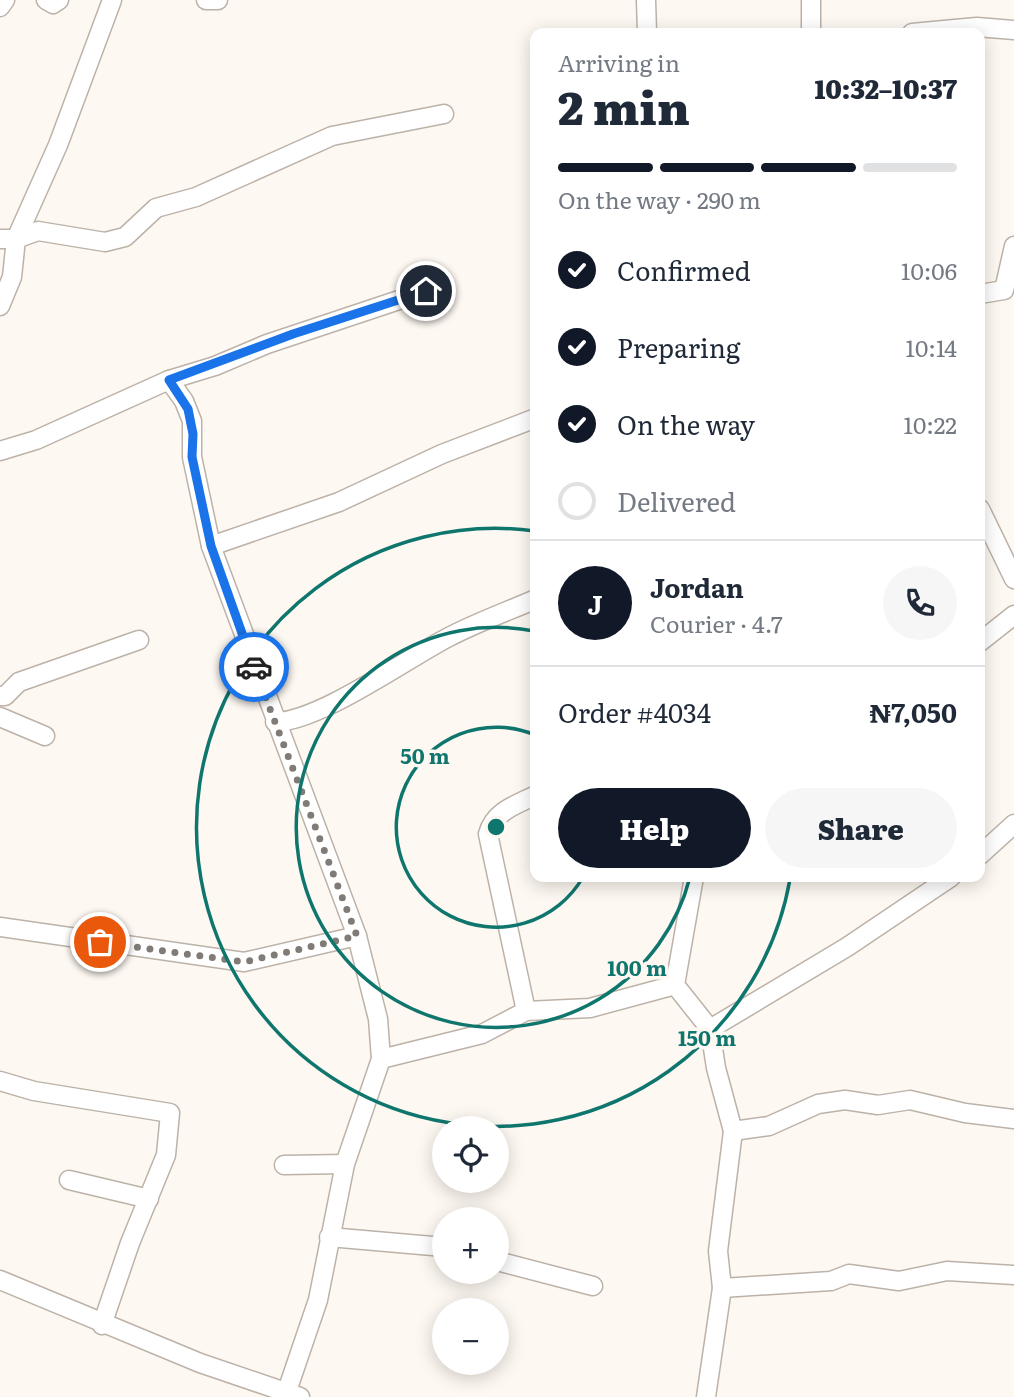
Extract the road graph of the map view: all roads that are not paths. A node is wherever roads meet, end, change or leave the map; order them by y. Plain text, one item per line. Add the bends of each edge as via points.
1 (5, 0) edge
2 (46, 0) edge
3 (59, 0) edge
4 (112, 0) edge
5 (206, 0) edge
6 (218, 0) edge
7 (646, 0) edge
8 (811, 0) edge
9 (0, 7) edge
10 (647, 28) edge
11 (811, 28) edge
12 (966, 28) edge
13 (1014, 30) edge
14 (444, 114) dead end
15 (8, 239) edge
16 (1014, 246) edge
17 (426, 291) dead end
18 (985, 293) edge
19 (0, 306) edge
20 (169, 380) junction
21 (530, 420) edge
22 (0, 451) edge
23 (985, 519) edge
24 (211, 546) junction
25 (1014, 579) edge
26 (530, 602) edge
27 (1014, 615) edge
28 (985, 638) edge
29 (139, 640) dead end
30 (0, 696) edge
31 (0, 717) edge
32 (275, 722) junction
33 (45, 736) dead end
34 (530, 798) edge
35 (1014, 824) edge
36 (985, 850) edge
37 (693, 882) edge
38 (944, 882) edge
39 (0, 927) edge
40 (357, 936) junction
41 (675, 985) junction
42 (526, 1011) junction
43 (709, 1029) junction
44 (382, 1059) junction
45 (0, 1081) edge
46 (1014, 1119) edge
47 (733, 1131) junction
48 (345, 1164) junction
49 (284, 1165) dead end
50 (69, 1180) dead end
51 (149, 1199) junction
52 (329, 1237) junction
53 (432, 1246) edge
54 (509, 1264) edge
55 (1014, 1275) edge
56 (0, 1280) edge
57 (593, 1286) dead end
58 (722, 1288) junction
59 (102, 1325) junction
60 (293, 1394) edge
61 (706, 1397) edge

1 - 9 street
2 - 3 street via 52,4
4 - 15 street via 58,145
5 - 6 street
7 - 10 street
8 - 11 street
12 - 13 street
14 - 15 street via 332,136 196,197 156,208 125,237 105,242 38,231
15 - 19 street via 12,277
16 - 18 street via 1004,290
17 - 20 street
20 - 22 street via 36,440
20 - 24 street via 192,421 192,457
21 - 24 street via 442,454 339,502
23 - 25 street
24 - 32 street
26 - 32 street via 448,638 312,712 290,722
27 - 28 street
29 - 30 street via 19,682
31 - 33 street
32 - 40 street
34 - 42 street via 498,814 488,834
35 - 36 street
37 - 41 street
38 - 43 street via 847,947
39 - 40 street via 244,962
40 - 44 street via 375,999
41 - 42 street via 590,1008
41 - 43 street
42 - 44 street via 482,1034
43 - 47 street
44 - 48 street
45 - 51 street via 34,1091 170,1113 166,1155
46 - 47 street via 910,1100 878,1105 845,1100 818,1104 769,1126
47 - 58 street via 718,1251
48 - 49 street
48 - 52 street
50 - 51 street
51 - 59 street
52 - 53 street
52 - 60 street
54 - 57 street
55 - 58 street via 947,1271 899,1281 849,1274 831,1281
56 - 59 street
58 - 61 street
59 - 60 street

